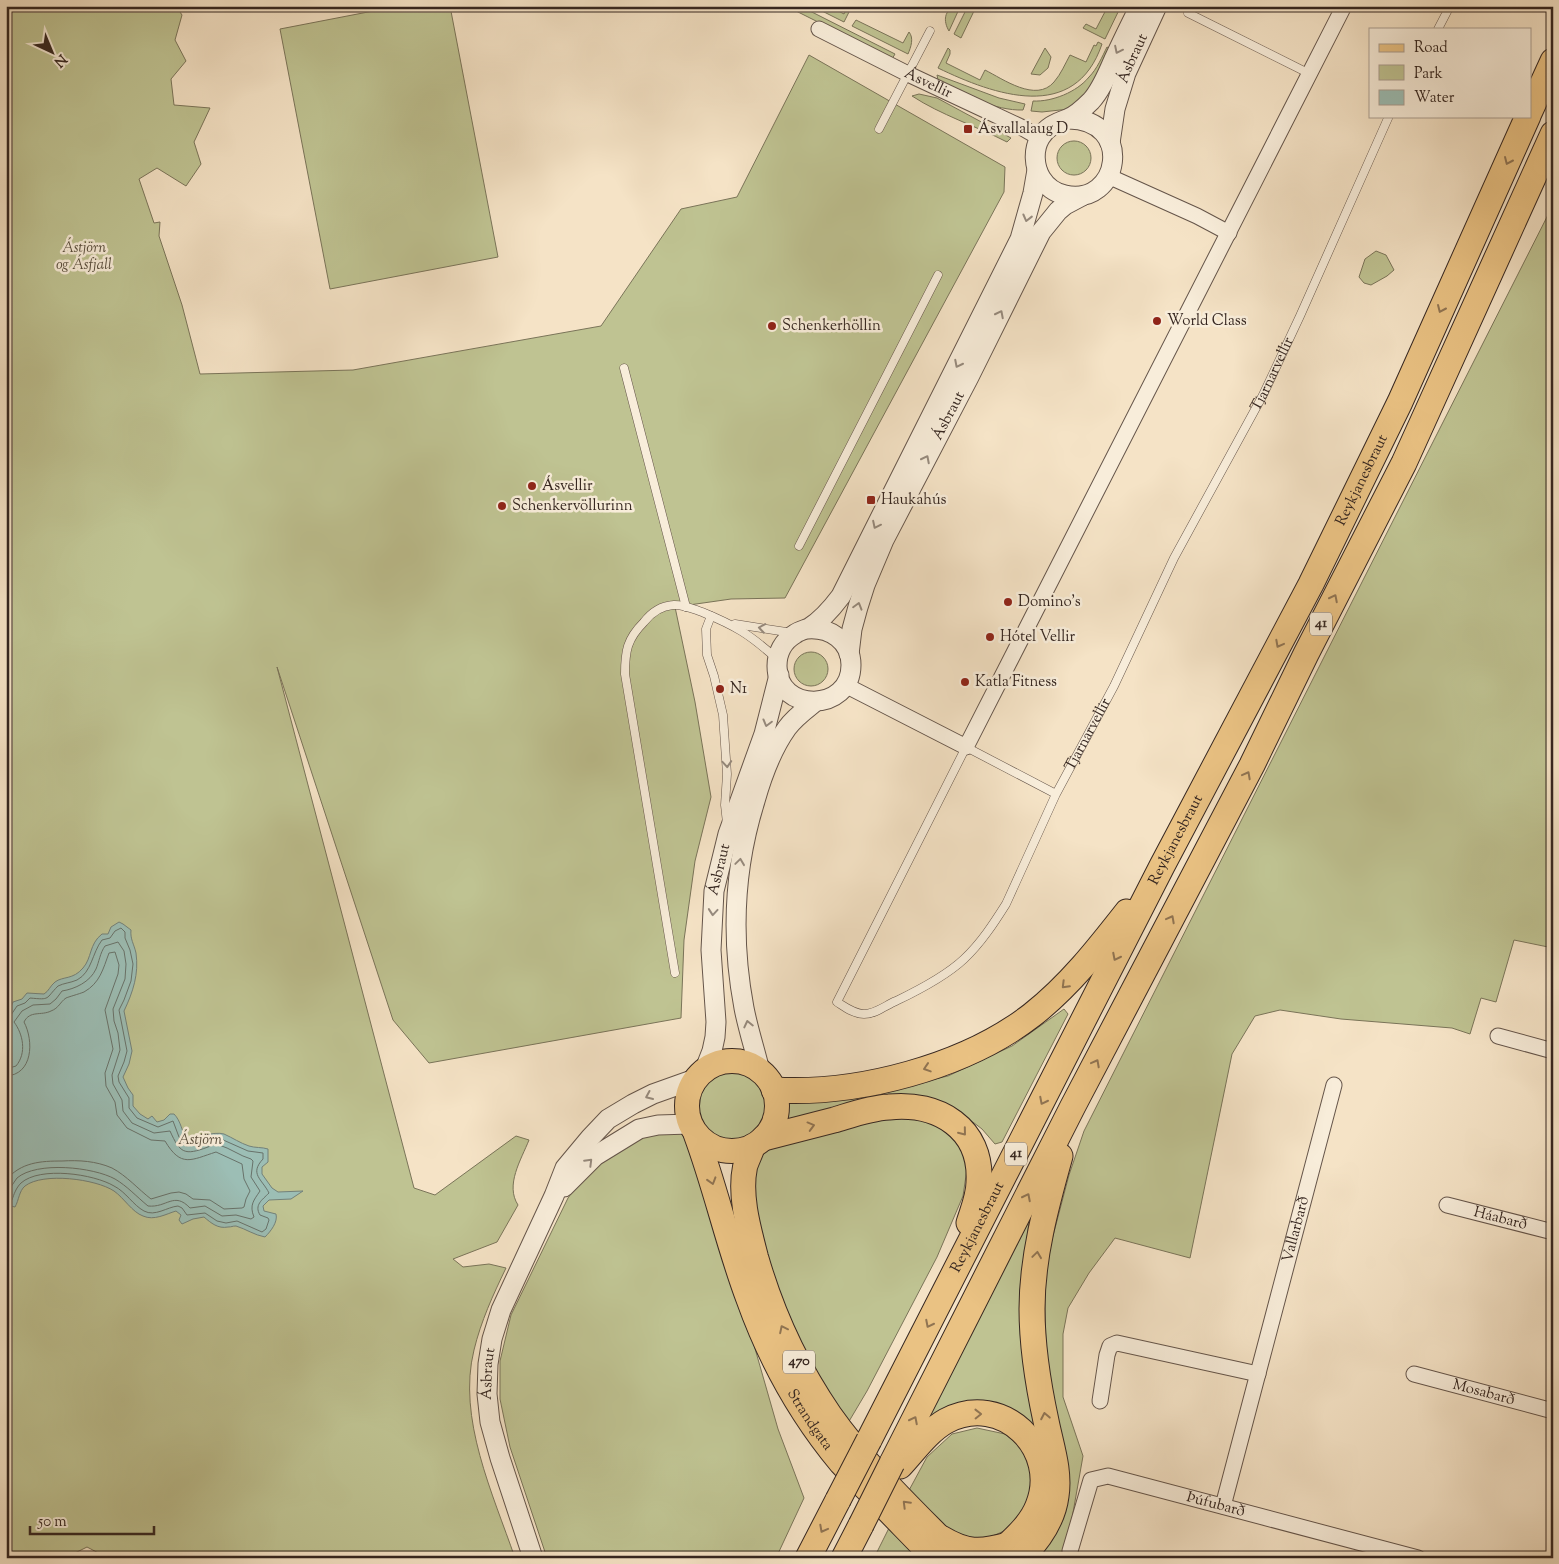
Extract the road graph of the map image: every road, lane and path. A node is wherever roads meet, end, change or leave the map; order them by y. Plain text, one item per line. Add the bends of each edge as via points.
1 (1140, 6) edge
2 (1157, 6) edge
3 (1344, 6) edge
4 (1450, 6) edge
5 (1188, 13) dead end
6 (1439, 28) edge
7 (819, 29) dead end
8 (930, 31) dead end
9 (1553, 61) edge
10 (908, 74) junction
11 (1310, 74) junction
12 (1532, 107) edge
13 (1069, 118) junction
14 (1387, 118) edge
15 (1527, 118) edge
16 (879, 130) dead end
17 (1553, 134) edge
18 (1040, 138) junction
19 (1110, 143) junction
20 (1037, 170) junction
21 (1108, 176) junction
22 (1082, 196) junction
23 (1229, 233) junction
24 (938, 276) dead end
25 (624, 368) dead end
26 (799, 546) dead end
27 (686, 607) junction
28 (711, 616) junction
29 (730, 623) junction
30 (801, 631) junction
31 (849, 654) junction
32 (778, 667) junction
33 (845, 685) junction
34 (815, 702) junction
35 (966, 747) junction
36 (1056, 794) junction
37 (728, 834) junction
38 (1162, 866) junction
39 (675, 973) dead end
40 (1498, 1036) dead end
41 (1553, 1051) edge
42 (700, 1074) junction
43 (767, 1080) junction
44 (1334, 1086) dead end
45 (1073, 1106) junction
46 (693, 1130) junction
47 (759, 1142) junction
48 (553, 1200) junction
49 (1446, 1205) dead end
50 (1553, 1232) edge
51 (948, 1288) junction
52 (1258, 1374) junction
53 (1414, 1374) dead end
54 (1100, 1401) dead end
55 (1553, 1411) edge
56 (895, 1466) junction
57 (1223, 1506) junction
58 (938, 1548) edge
59 (1008, 1553) edge
60 (533, 1558) edge
61 (808, 1558) edge
62 (844, 1558) edge
63 (960, 1558) edge
64 (1072, 1558) edge
65 (1418, 1558) edge

1 -> 13 street, Ásbraut via 1092,100
2 - 19 street, Ásbraut via 1126,73 1115,109
3 - 11 street, Tjarnarvellir
4 - 6 lane
5 - 11 lane
7 - 10 street, Ásvellir
8 - 10 lane
9 - 12 highway
10 - 16 lane
10 - 18 street, Ásvellir
11 - 23 street, Tjarnarvellir
13 - 18 street via 1057,122
13 - 19 street via 1094,124
14 - 36 lane, Tjarnarvellir via 1267,387 1174,558 1114,686
15 -> 38 highway, Reykjanesbraut / 41 via 1400,402 1311,584
45 -> 17 highway, Reykjanesbraut / 41 via 1252,765 1404,462
18 - 20 street via 1036,148
19 - 21 street via 1113,160
20 - 22 street via 1055,191 1068,196
20 -> 30 street, Ásbraut via 1020,239 841,596 822,617
21 - 22 street via 1097,188
21 - 23 street
31 -> 22 street, Ásbraut via 858,607 884,540 1041,232 1058,211
23 - 35 street, Tjarnarvellir
24 - 26 lane
25 - 27 lane
27 - 28 lane
27 - 39 lane via 674,605 663,608 642,624 627,646 625,674
28 - 29 lane
28 -> 37 lane via 706,629 707,655 723,715 728,774 724,805
30 -> 29 lane
29 - 32 lane via 749,635
30 - 31 street via 816,628 833,633
30 - 32 street via 783,645
31 - 33 street via 850,670
32 - 34 street via 786,689 794,696
32 -> 37 street, Ásbraut via 764,734
33 - 34 street via 828,699
33 - 35 street
43 -> 34 street, Ásbraut via 744,1008 737,949 736,900 742,848 758,791 777,743 793,721
35 - 36 lane
35 - 36 lane, Tjarnarvellir via 836,1002 852,1011 864,1014 876,1011 934,980 964,959 985,936 1006,904
37 -> 42 street, Ásbraut via 714,891 711,950 715,1037
38 -> 43 highway via 1069,982 1031,1016 993,1040 946,1062 872,1082 814,1091
38 -> 51 highway, Reykjanesbraut / 41
40 - 41 street
42 - 43 main road via 715,1064 733,1061 750,1064
42 - 46 main road, 470 via 686,1101 686,1113
42 -> 48 street, Ásbraut via 632,1104 608,1119 565,1168
43 - 47 main road, 470 via 777,1100 776,1114 772,1127
44 - 52 street, Vallarbarð
56 -> 45 highway, Reykjanesbraut / 41
59 -> 45 highway via 1036,1541 1051,1514 1056,1496 1054,1456 1036,1373 1032,1308 1039,1240
46 - 47 main road via 705,1144 717,1150 742,1151
48 -> 46 street, Ásbraut via 595,1156 639,1129 658,1125
46 -> 58 main road, Strandgata / 470 via 748,1299 793,1394 843,1465
47 -> 51 highway via 888,1107 911,1106 955,1122 965,1132 977,1156 979,1184
58 -> 47 main road, Strandgata / 470 via 830,1415 781,1327 764,1285 746,1211 745,1166
48 - 60 street, Ásbraut via 501,1310 488,1364 490,1422
49 - 50 street, Háabarð
51 -> 61 highway, Reykjanesbraut / 41, bridge
52 - 54 street via 1117,1342 1110,1346 1107,1355
52 - 57 street, Vallarbarð
53 - 55 street, Mosabarð
56 -> 59 highway via 937,1428 954,1418 984,1413 1013,1423 1026,1434 1040,1456 1043,1480 1041,1498 1034,1515
56 - 62 highway, Reykjanesbraut / 41, bridge
57 - 64 street, Þúfubarð via 1108,1476 1090,1480 1070,1551
57 - 65 street, Þúfubarð
58 - 59 highway via 993,1549
58 - 63 main road, Strandgata / 470

